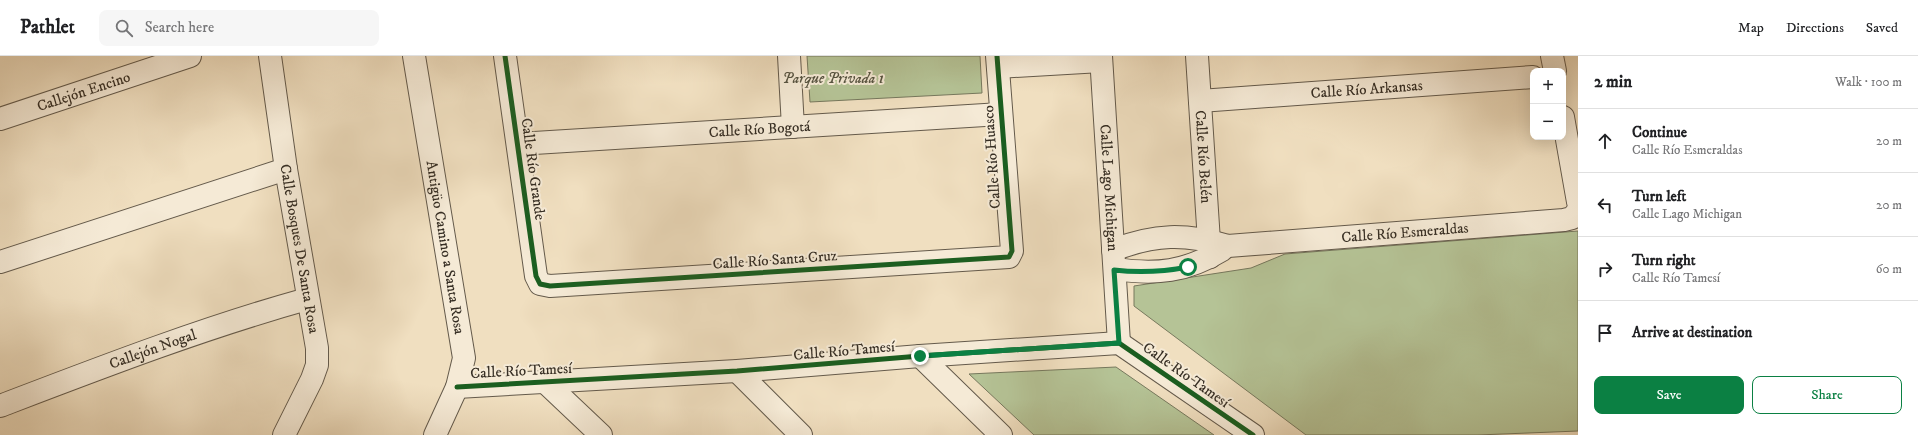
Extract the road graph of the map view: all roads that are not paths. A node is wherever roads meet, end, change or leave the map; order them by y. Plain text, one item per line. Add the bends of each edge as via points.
1 (190, 56) edge
2 (270, 56) edge
3 (414, 56) edge
4 (505, 56) edge
5 (789, 56) edge
6 (1197, 56) edge
7 (1552, 56) edge
8 (1101, 58) edge
9 (998, 61) edge
10 (1554, 68) edge
11 (1530, 77) edge
12 (1200, 102) junction
13 (1001, 114) junction
14 (0, 119) edge
15 (793, 127) junction
16 (1566, 133) edge
17 (518, 144) junction
18 (286, 169) junction
19 (1578, 202) edge
20 (1578, 210) edge
21 (1209, 248) junction
22 (1011, 256) joint
23 (1114, 260) junction
24 (0, 262) edge
25 (540, 284) joint
26 (308, 299) junction
27 (1119, 343) junction
28 (920, 356) junction
29 (736, 371) junction
30 (545, 382) junction
31 (457, 387) junction
32 (0, 406) edge
33 (284, 435) edge
34 (435, 435) edge
35 (601, 435) edge
36 (801, 435) edge
37 (1001, 435) edge
38 (1253, 435) edge

1 - 14 street, Callejón Encino
2 - 18 street, Calle Bosques De Santa Rosa
3 - 31 street, Antigüo Camino a Santa Rosa via 464,358
4 - 17 street, Calle Río Grande
5 - 15 street
6 - 12 street, Calle Río Belén
7 - 10 street
8 - 9 street
8 - 23 street, Calle Lago Michigan
9 - 13 street, Calle Río Huasco
11 - 12 street, Calle Río Arkansas
12 - 21 street, Calle Río Belén
13 - 15 street, Calle Río Bogotá
13 - 22 street, Calle Río Huasco
15 - 17 street, Calle Río Bogotá
16 - 19 street
17 - 25 street, Calle Río Grande via 536,276
18 - 24 street
18 - 26 street, Calle Bosques De Santa Rosa
20 - 21 street, Calle Río Esmeraldas via 1572,218 1564,220
21 - 23 street, Calle Río Esmeraldas via 1189,236 1157,237 1133,243
21 - 23 street via 1188,267 1165,272 1141,273
22 - 25 street, Calle Río Santa Cruz via 550,286
23 - 27 street, Calle Lago Michigan
26 - 32 street, Callejón Nogal via 252,315 129,357
26 - 33 street, Calle Bosques De Santa Rosa via 317,348 317,365
27 - 28 street, Calle Río Tamesí
27 - 38 street, Calle Río Tamesí
28 - 29 street, Calle Río Tamesí
28 - 37 street
29 - 30 street, Calle Río Tamesí
29 - 36 street
30 - 31 street, Calle Río Tamesí
30 - 35 street
31 - 34 street, Antigüo Camino a Santa Rosa

